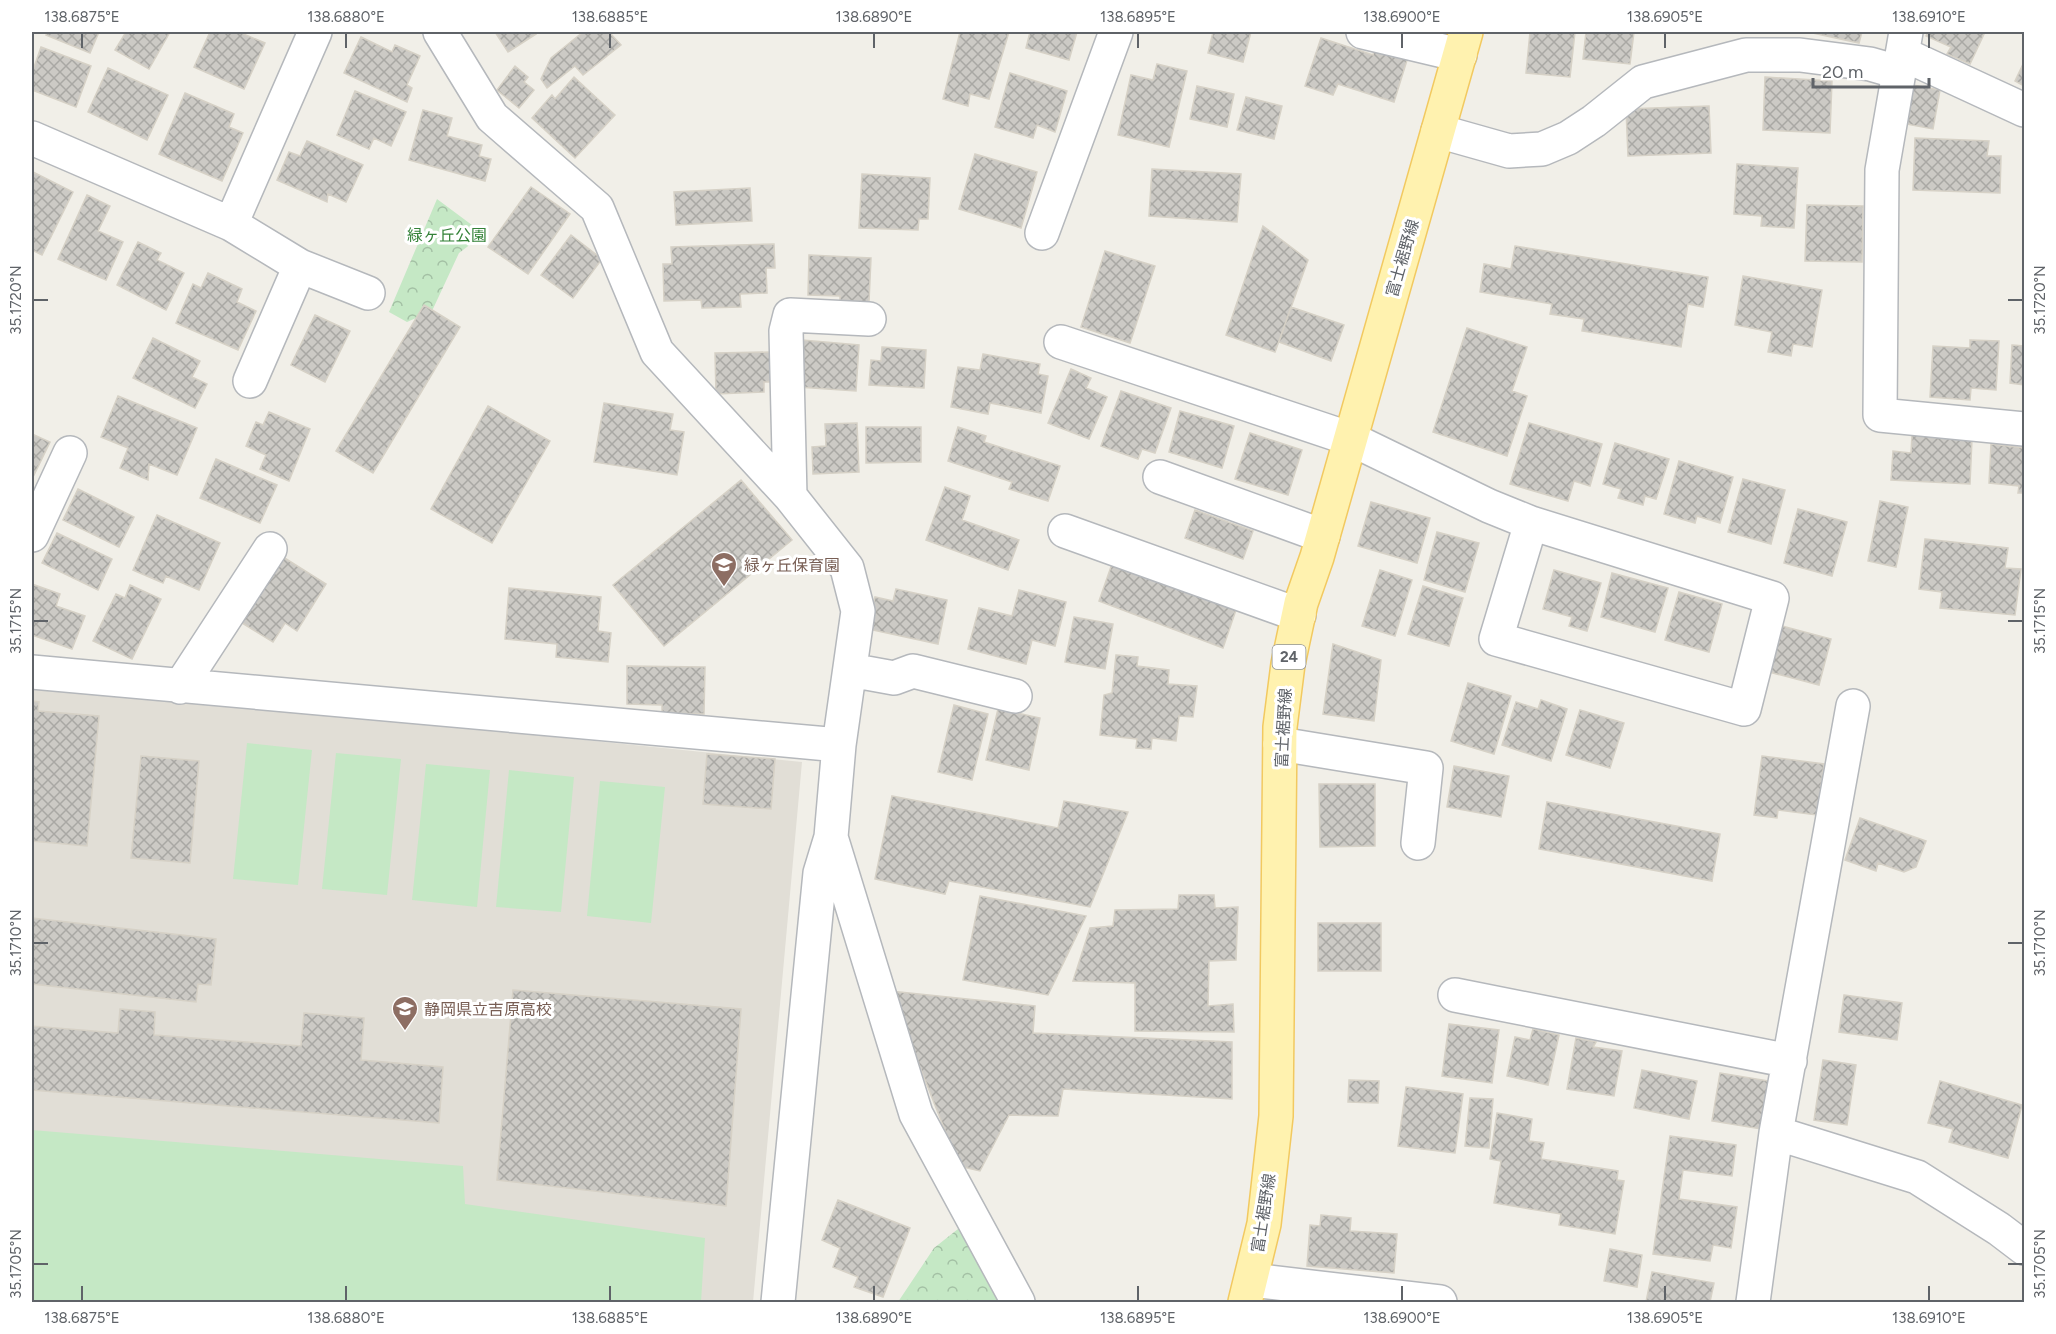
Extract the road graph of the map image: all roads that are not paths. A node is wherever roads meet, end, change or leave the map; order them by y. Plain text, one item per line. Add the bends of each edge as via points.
1 (315, 32) edge
2 (440, 32) edge
3 (1116, 32) edge
4 (1364, 32) edge
5 (1463, 43) edge
6 (1902, 52) edge
7 (2025, 110) edge
8 (1438, 131) junction
9 (32, 138) edge
10 (231, 224) junction
11 (1042, 233) dead end
12 (300, 266) junction
13 (368, 293) dead end
14 (869, 319) dead end
15 (1061, 342) dead end
16 (250, 381) dead end
17 (2025, 429) edge
18 (1351, 439) junction
19 (70, 453) dead end
20 (1160, 477) dead end
21 (790, 496) junction
22 (1531, 524) junction
23 (1065, 531) dead end
24 (32, 535) edge
25 (1323, 536) junction
26 (270, 549) dead end
27 (1299, 615) junction
28 (850, 670) junction
29 (32, 672) edge
30 (180, 687) junction
31 (1015, 696) dead end
32 (1853, 706) dead end
33 (1280, 744) junction
34 (839, 745) junction
35 (831, 837) junction
36 (1418, 843) dead end
37 (1455, 995) dead end
38 (1790, 1061) junction
39 (1776, 1133) junction
40 (2025, 1248) edge
41 (1248, 1291) edge
42 (778, 1302) edge
43 (1018, 1302) edge
44 (1440, 1302) edge
45 (1753, 1302) edge

1 - 10 street
2 - 21 street via 492,117 597,208 657,352
3 - 11 street
4 - 5 street
5 - 8 main road, 富士裾野線 / 24
6 - 7 street
6 - 8 street via 1870,64 1800,56 1746,56 1643,82 1594,121 1542,149 1509,151
6 - 17 street via 1882,170 1880,416
8 - 18 main road, 富士裾野線 / 24
9 - 10 street
10 - 12 street
12 - 13 street
12 - 16 street
14 - 21 street via 790,315 786,331
15 - 18 street
18 - 22 street
18 - 25 main road, 富士裾野線 / 24
19 - 24 street
20 - 25 street
21 - 28 street via 847,568 858,611
22 - 22 street via 1496,639 1744,709 1772,598
23 - 27 street
25 - 27 main road, 富士裾野線 / 24
26 - 30 street
27 - 33 main road, 富士裾野線 / 24 via 1287,664
28 - 31 street via 894,678 913,671
28 - 34 street
29 - 30 street
30 - 34 street
32 - 38 street
33 - 36 street via 1426,768
33 - 41 main road, 富士裾野線 / 24 via 1276,1116 1264,1224
34 - 35 street
35 - 42 street via 820,873
35 - 43 street via 916,1114
37 - 38 street
38 - 39 street
39 - 40 street via 1917,1177
39 - 45 street
41 - 44 street

